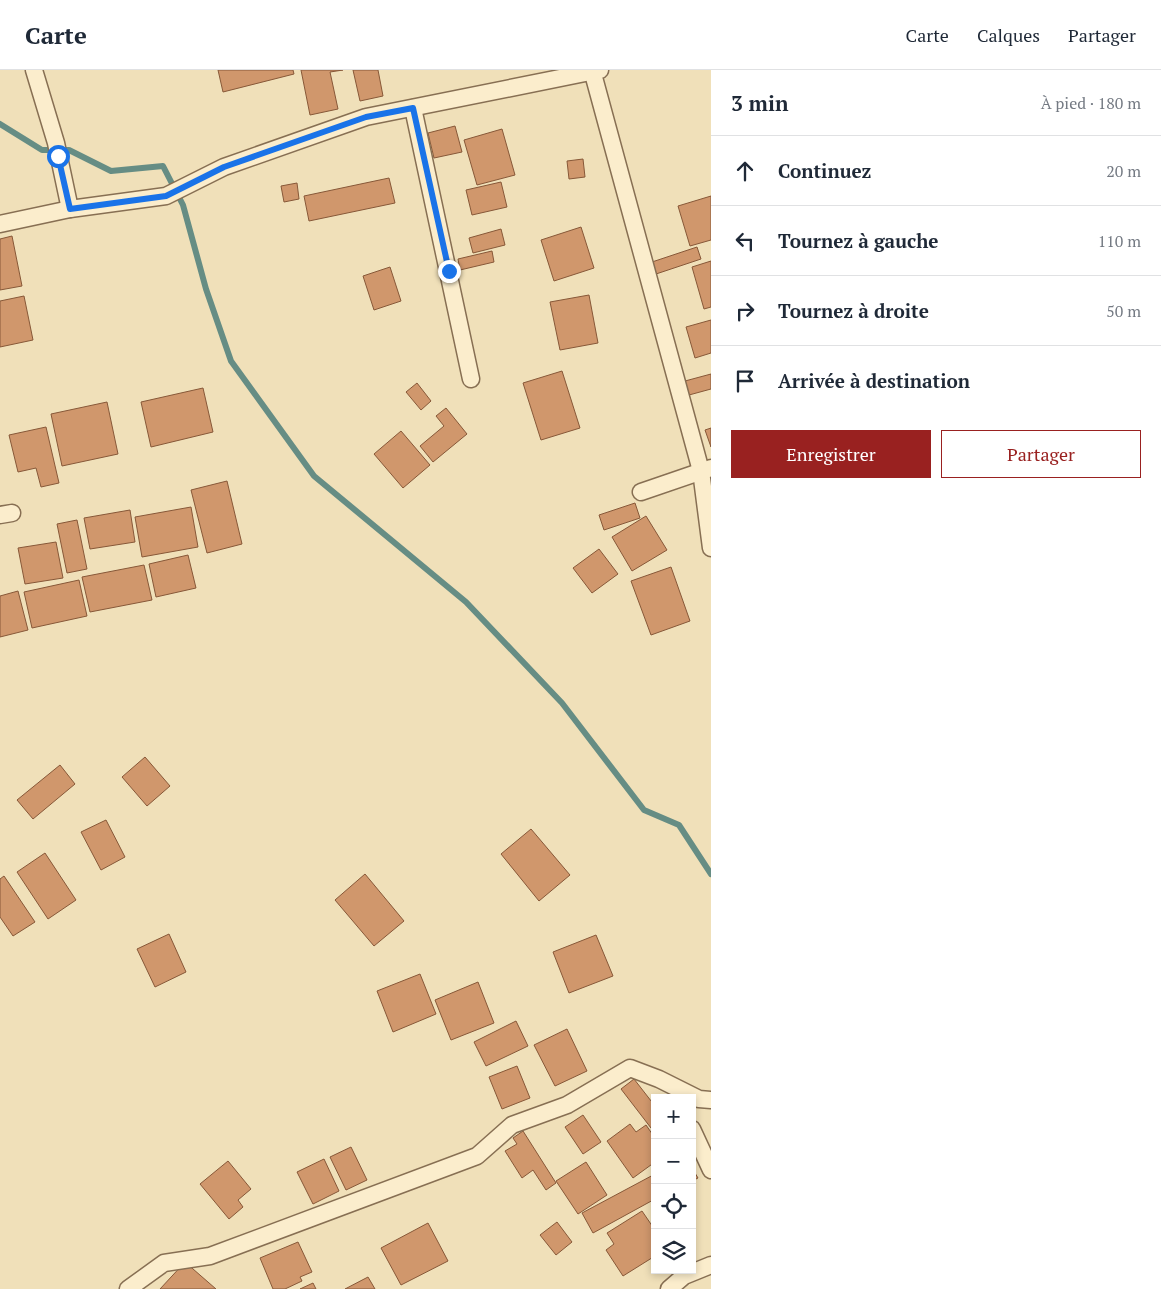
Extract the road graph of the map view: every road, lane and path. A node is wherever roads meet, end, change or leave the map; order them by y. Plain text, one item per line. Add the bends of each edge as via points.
1 (34, 70) edge
2 (595, 71) edge
3 (413, 108) junction
4 (70, 209) junction
5 (0, 224) edge
6 (471, 378) dead end
7 (706, 470) edge
8 (641, 492) dead end
9 (711, 548) edge
10 (659, 1079) junction
11 (669, 1094) edge
12 (711, 1100) edge
13 (696, 1138) edge
14 (711, 1170) edge
15 (711, 1266) edge
16 (128, 1289) edge
17 (669, 1289) edge

1 - 4 street
2 - 3 street
2 - 7 street
3 - 4 street via 366,117 224,167 166,196
3 - 6 street
4 - 5 street
7 - 8 street
7 - 9 street
10 - 11 street
10 - 12 street via 699,1099
10 - 16 street via 630,1068 567,1105 512,1125 478,1156 210,1256 164,1263
13 - 14 street
15 - 17 street via 684,1276

